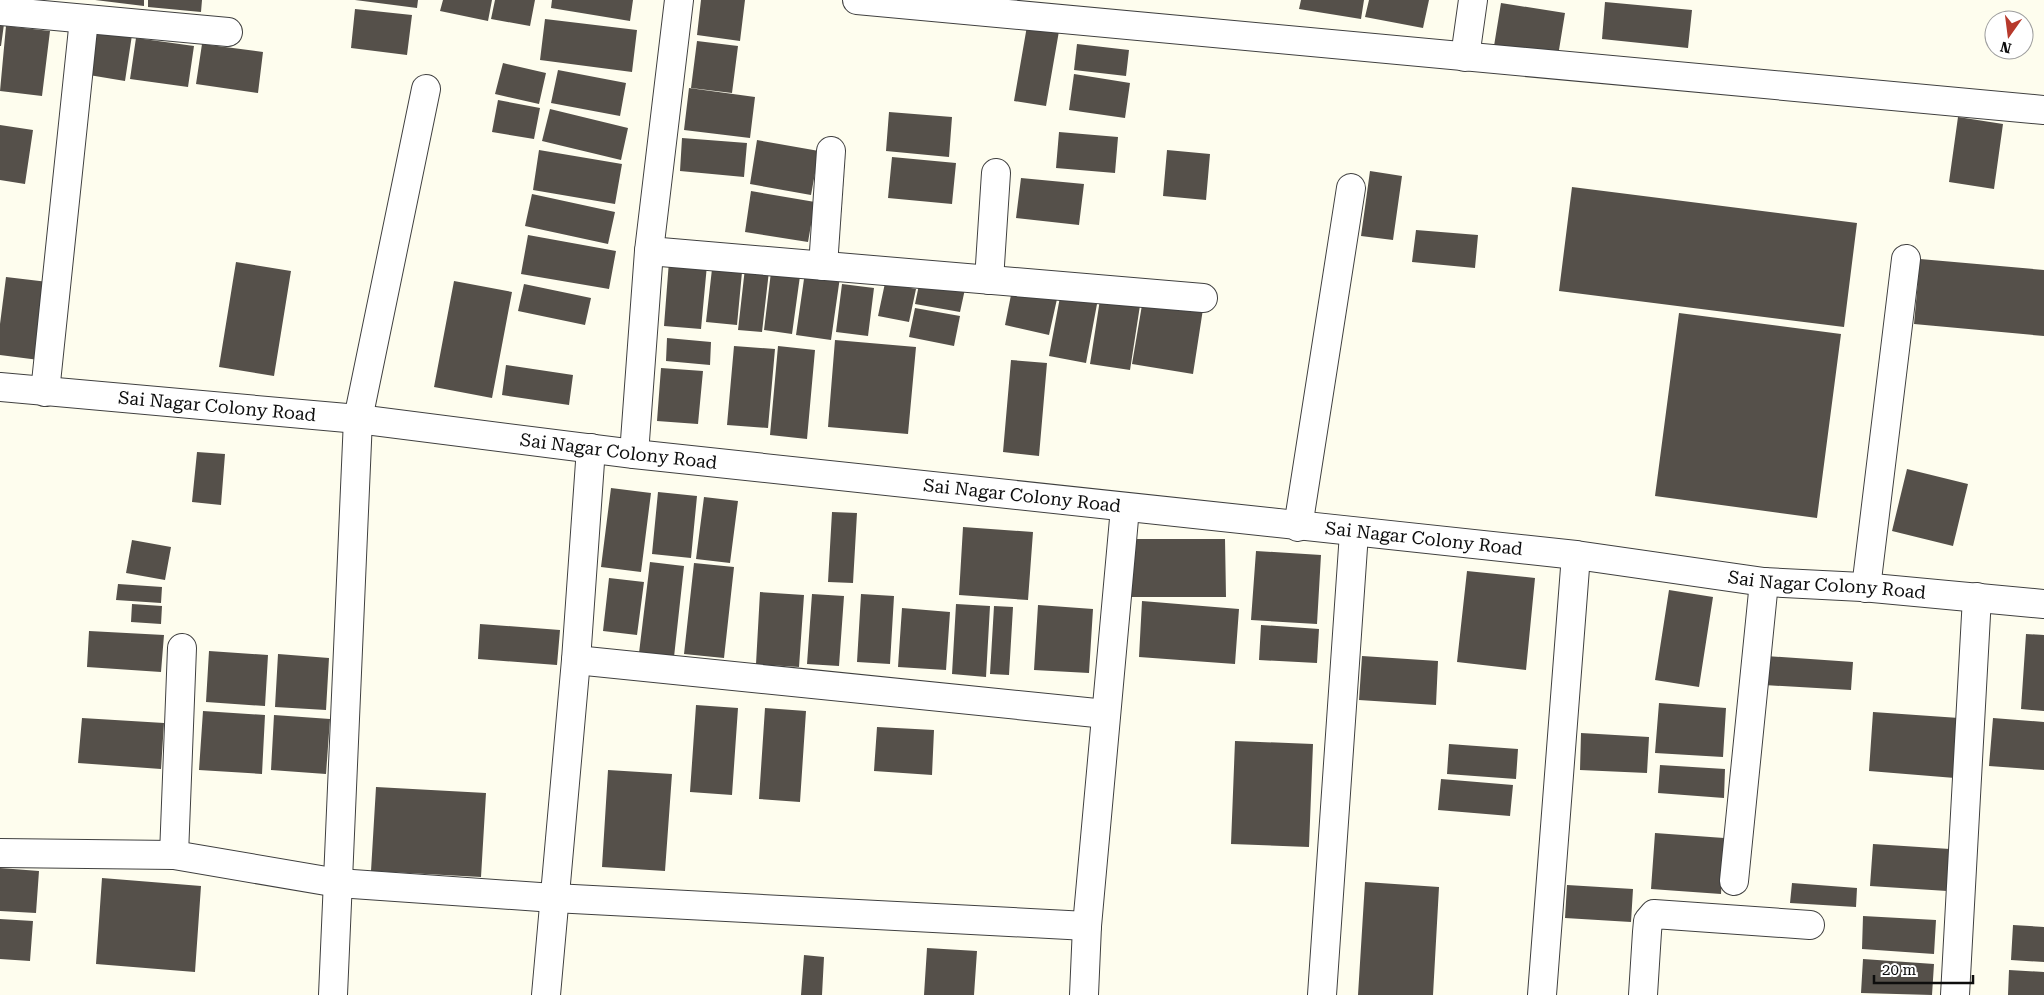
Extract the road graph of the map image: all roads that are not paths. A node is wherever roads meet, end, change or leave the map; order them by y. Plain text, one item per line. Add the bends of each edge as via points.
1 (679, 0) edge
2 (857, 0) edge
3 (1473, 0) edge
4 (918, 3) edge
5 (0, 11) edge
6 (80, 12) edge
7 (228, 32) dead end
8 (1465, 56) junction
9 (426, 89) dead end
10 (2044, 110) edge
11 (831, 151) dead end
12 (996, 173) dead end
13 (1351, 188) dead end
14 (649, 251) junction
15 (1906, 259) dead end
16 (823, 266) junction
17 (989, 280) junction
18 (1203, 298) dead end
19 (0, 387) edge
20 (46, 392) junction
21 (358, 419) junction
22 (591, 448) junction
23 (634, 454) junction
24 (1125, 508) junction
25 (1298, 527) junction
26 (1354, 533) junction
27 (1576, 555) junction
28 (1764, 582) junction
29 (1866, 588) junction
30 (1977, 597) junction
31 (2044, 604) edge
32 (182, 648) dead end
33 (576, 660) junction
34 (1106, 714) junction
35 (0, 853) edge
36 (174, 855) junction
37 (1734, 881) dead end
38 (338, 883) junction
39 (554, 898) junction
40 (1087, 926) junction
41 (1810, 926) dead end
42 (333, 995) edge
43 (546, 995) edge
44 (1084, 995) edge
45 (1322, 995) edge
46 (1542, 995) edge
47 (1643, 995) edge
48 (1955, 995) edge

1 - 14 street
2 - 4 street
3 - 8 street
4 - 8 street
5 - 6 street
6 - 7 street
6 - 20 street
8 - 10 street
9 - 21 street
11 - 16 street
12 - 17 street
13 - 25 street
14 - 16 street
14 - 23 street
15 - 29 street
16 - 17 street
17 - 18 street
19 - 20 street, Sai Nagar Colony Road
20 - 21 street, Sai Nagar Colony Road
21 - 22 street, Sai Nagar Colony Road
21 - 38 street
22 - 23 street, Sai Nagar Colony Road
22 - 33 street
23 - 24 street, Sai Nagar Colony Road
24 - 25 street, Sai Nagar Colony Road
24 - 34 street
25 - 26 street, Sai Nagar Colony Road
26 - 27 street, Sai Nagar Colony Road
26 - 45 street
27 - 28 street, Sai Nagar Colony Road
27 - 46 street
28 - 29 street, Sai Nagar Colony Road
28 - 37 street
29 - 30 street, Sai Nagar Colony Road
30 - 31 street, Sai Nagar Colony Road
30 - 48 street
32 - 36 street
33 - 34 street
33 - 39 street
34 - 40 street
35 - 36 street
36 - 38 street
38 - 39 street
38 - 42 street
39 - 40 street
39 - 43 street
40 - 44 street
41 - 47 street via 1654,914 1648,921 1646,932

